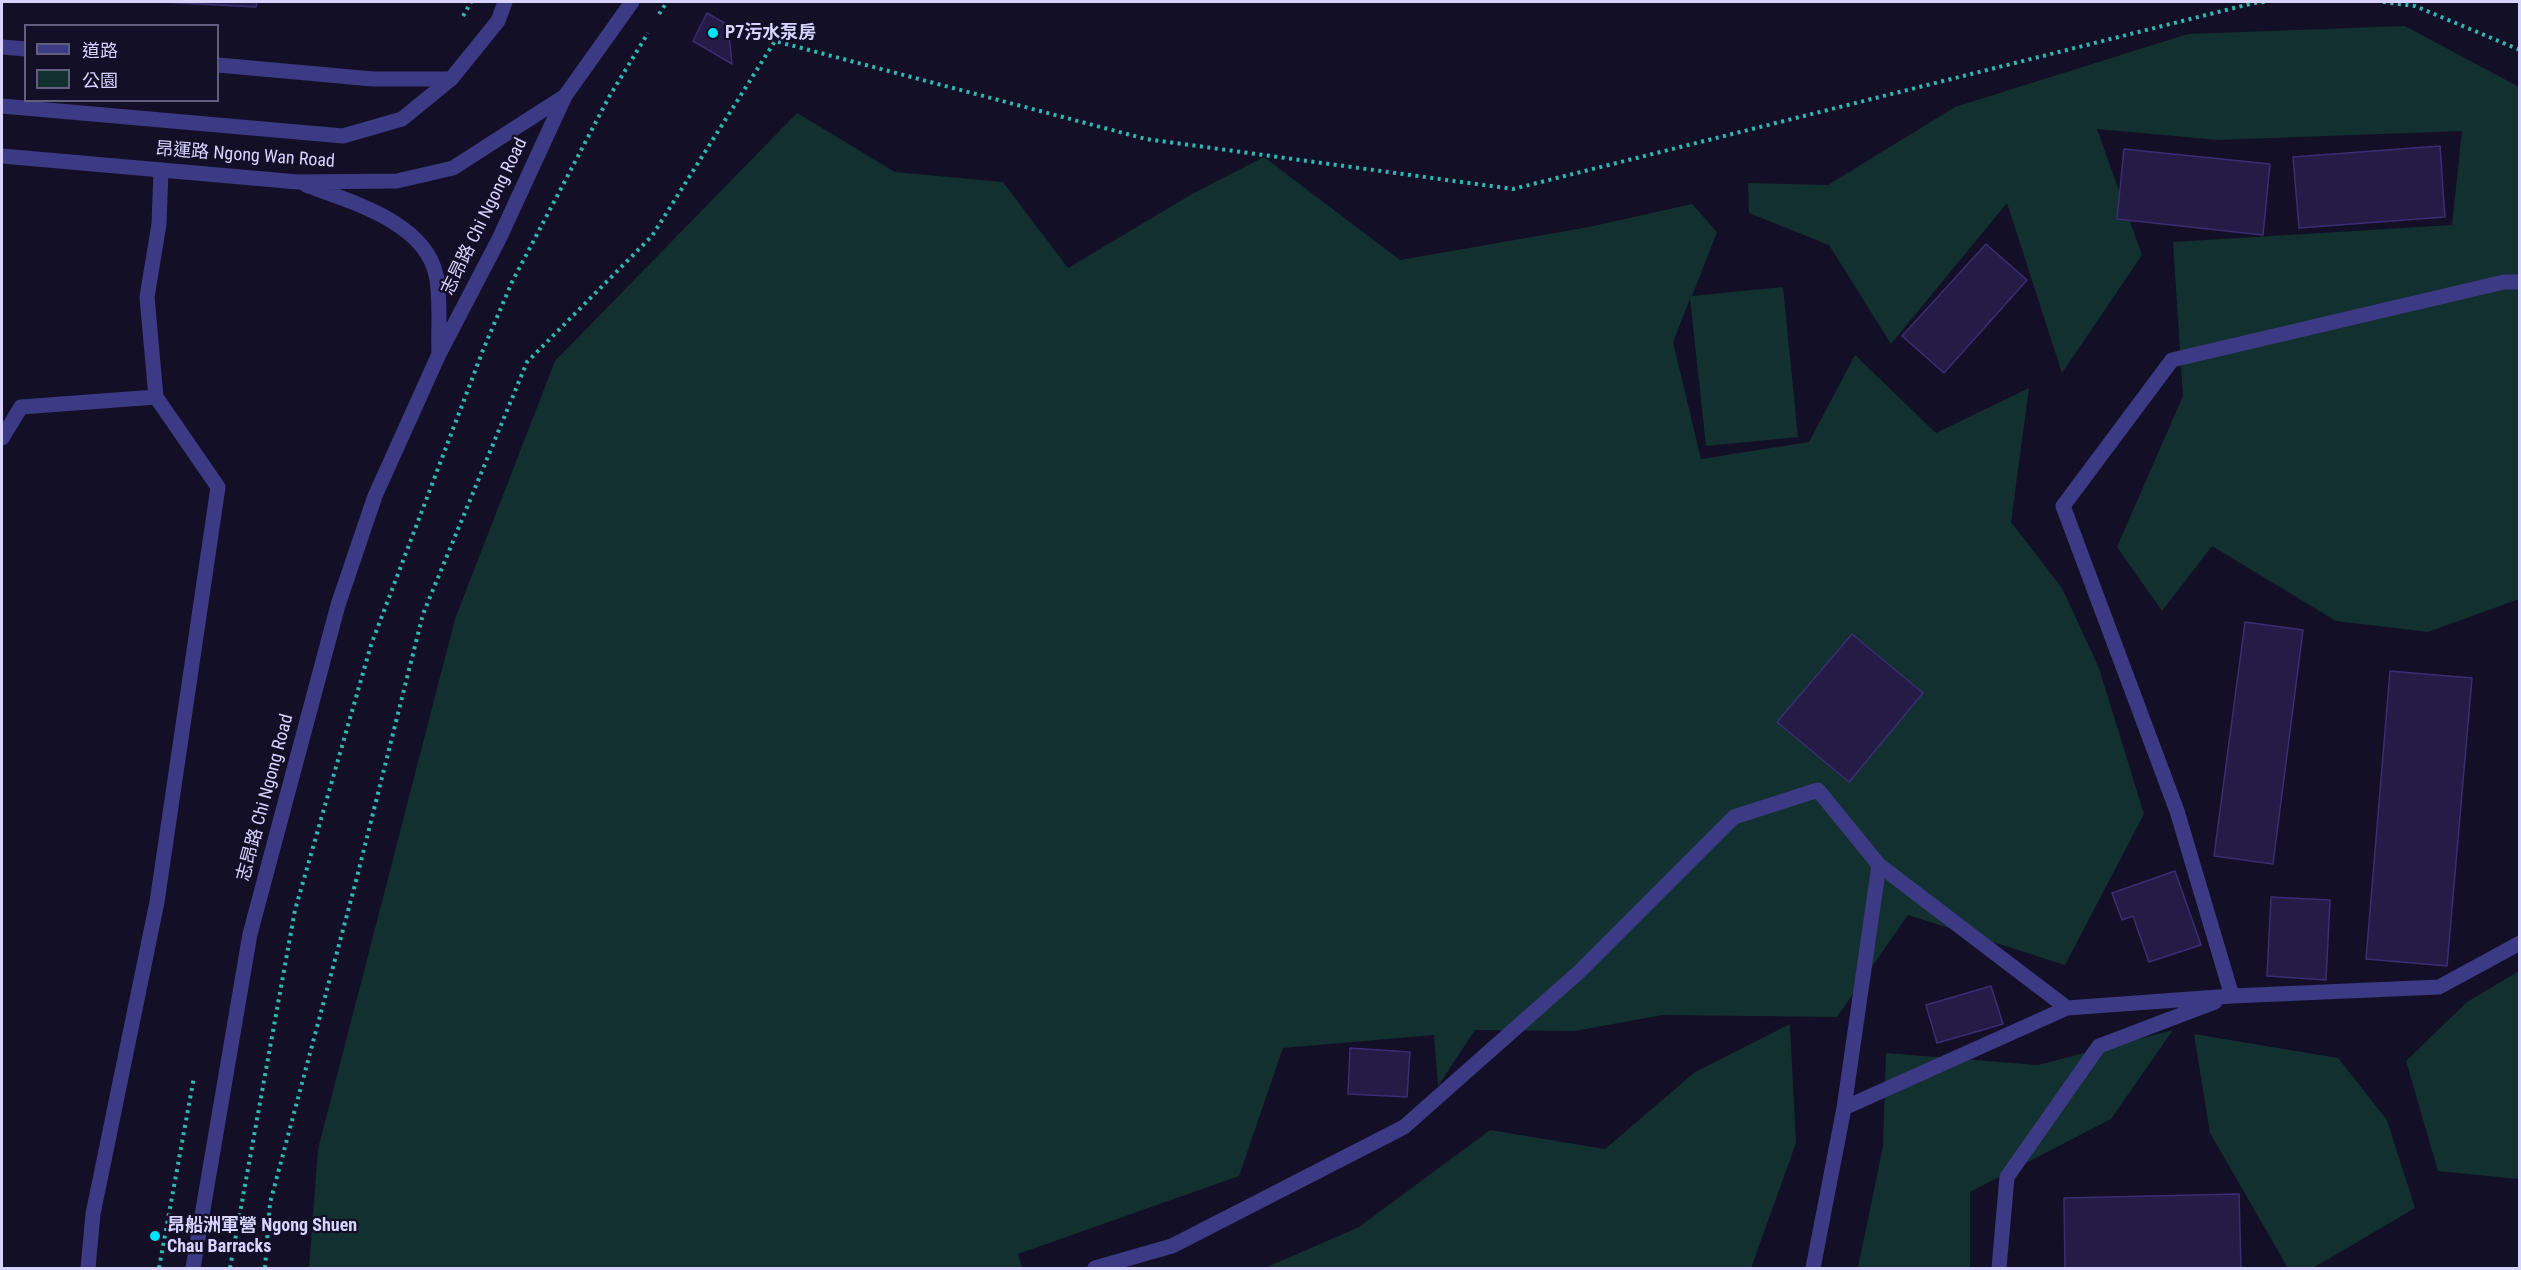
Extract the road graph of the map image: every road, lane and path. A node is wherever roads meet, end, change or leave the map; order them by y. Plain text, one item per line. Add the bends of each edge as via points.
1 (471, 2) edge
2 (505, 2) edge
3 (632, 2) edge
4 (667, 2) edge
5 (2266, 2) edge
6 (2384, 2) edge
7 (461, 18) dead end
8 (655, 21) dead end
9 (650, 30) dead end
10 (2, 47) edge
11 (24, 49) edge
12 (2520, 50) edge
13 (219, 65) edge
14 (451, 79) junction
15 (565, 96) junction
16 (2, 106) edge
17 (2, 156) edge
18 (161, 170) junction
19 (298, 182) junction
20 (2520, 282) edge
21 (439, 354) junction
22 (156, 397) junction
23 (2, 438) edge
24 (1879, 865) junction
25 (2520, 943) edge
26 (2232, 996) junction
27 (2067, 1008) junction
28 (195, 1070) dead end
29 (1844, 1108) junction
30 (88, 1269) edge
31 (159, 1269) edge
32 (193, 1269) edge
33 (230, 1269) edge
34 (265, 1269) edge
35 (1095, 1269) edge
36 (1813, 1269) edge
37 (1999, 1269) edge

1 - 7 path
2 - 14 street, 昂運路 Ngong Wan Road via 498,21
3 - 15 street, 昂運路 Ngong Wan Road
4 - 8 path
5 - 34 path via 1514,189 1146,139 775,41 652,236 527,362 423,614 270,1203
6 - 12 path via 2415,6
9 - 33 path via 609,97 512,282 371,645 295,910
10 - 11 street
13 - 14 street via 373,79
14 - 16 street, 昂運路 Ngong Wan Road via 402,119 343,136
15 - 19 street, 昂運路 Ngong Wan Road via 453,168 397,182
15 - 21 street, 志昂路 Chi Ngong Road via 499,239
17 - 18 street, 昂運路 Ngong Wan Road
18 - 19 street, 昂運路 Ngong Wan Road
18 - 22 street via 159,224 147,297
19 - 21 street, 志昂路 Chi Ngong Road via 377,212 420,242 436,275
20 - 26 street via 2504,282 2172,360 2063,506 2177,811
21 - 32 street, 志昂路 Chi Ngong Road via 375,496 338,604 250,934
22 - 23 street via 21,407
22 - 30 street via 218,487 158,902 93,1214
24 - 27 street
24 - 29 street
24 - 35 street via 1818,790 1734,817 1579,972 1404,1127 1172,1246
25 - 26 street via 2439,987
26 - 27 street
26 - 37 street via 2098,1047 2007,1177
27 - 29 street
28 - 31 path
29 - 36 street

